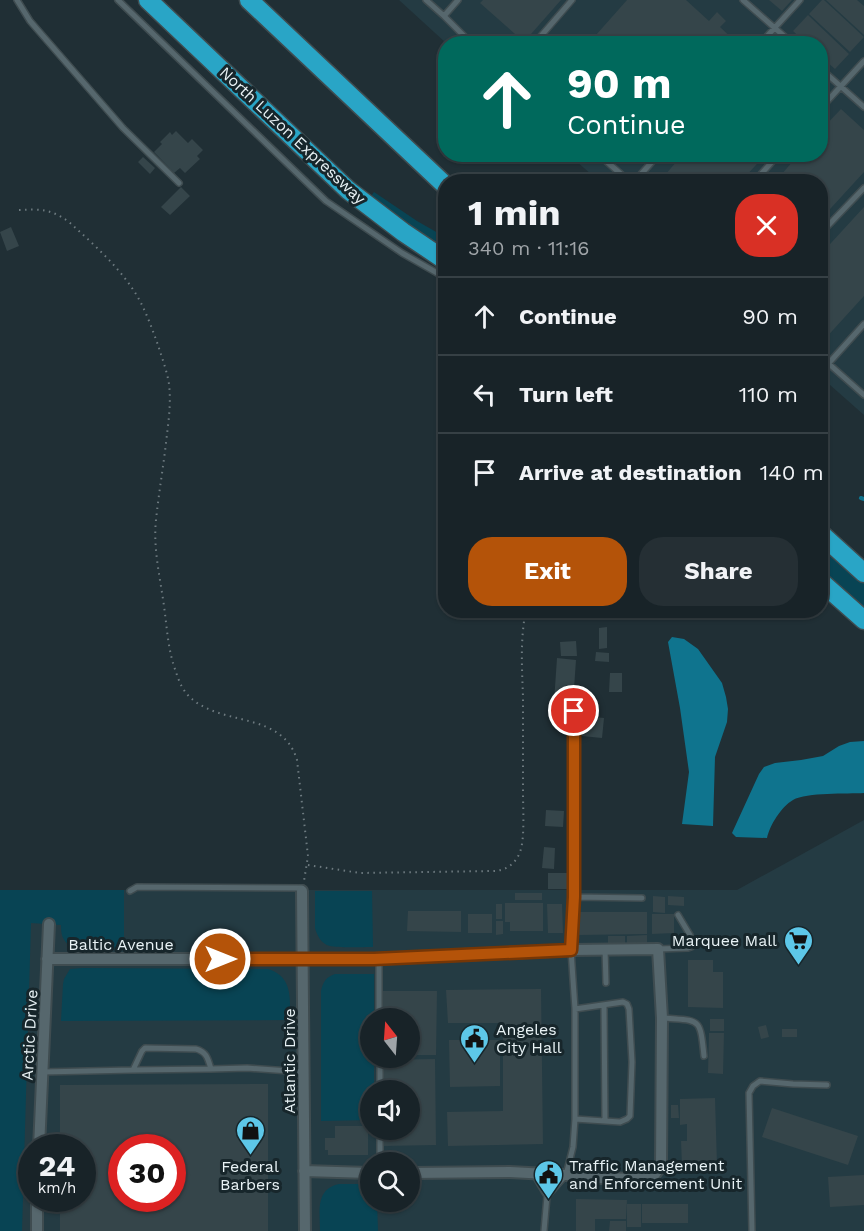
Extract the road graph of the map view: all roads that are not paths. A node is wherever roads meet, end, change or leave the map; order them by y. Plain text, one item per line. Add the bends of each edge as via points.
1 (17, 0) edge
2 (118, 0) edge
3 (148, 0) edge
4 (249, 0) edge
5 (426, 0) edge
6 (458, 0) edge
7 (572, 0) edge
8 (743, 0) edge
9 (800, 0) edge
10 (444, 16) junction
11 (775, 27) junction
12 (464, 36) edge
13 (541, 36) edge
14 (767, 36) edge
15 (785, 36) edge
16 (864, 62) edge
17 (828, 75) edge
18 (842, 86) junction
19 (828, 101) edge
20 (864, 107) edge
21 (608, 162) edge
22 (651, 162) edge
23 (772, 162) edge
24 (622, 174) edge
25 (640, 174) edge
26 (761, 174) edge
27 (438, 178) edge
28 (179, 183) dead end
29 (864, 188) edge
30 (828, 226) edge
31 (438, 256) edge
32 (438, 273) edge
33 (864, 324) edge
34 (828, 364) joint
35 (864, 395) edge
36 (828, 540) edge
37 (864, 573) edge
38 (828, 588) edge
39 (864, 620) edge
40 (574, 711) dead end
41 (302, 890) joint
42 (130, 891) dead end
43 (574, 897) junction
44 (642, 898) dead end
45 (678, 915) dead end
46 (49, 924) dead end
47 (605, 949) junction
48 (658, 949) junction
49 (571, 950) junction
50 (47, 959) junction
51 (303, 959) junction
52 (376, 959) junction
53 (606, 983) dead end
54 (603, 1006) junction
55 (378, 1008) edge
56 (574, 1009) junction
57 (662, 1018) junction
58 (704, 1056) dead end
59 (211, 1069) junction
60 (133, 1070) junction
61 (42, 1072) junction
62 (304, 1072) junction
63 (827, 1084) dead end
64 (575, 1119) junction
65 (605, 1121) junction
66 (40, 1134) edge
67 (304, 1172) junction
68 (360, 1173) edge
69 (420, 1173) edge
70 (534, 1174) junction
71 (566, 1175) junction
72 (547, 1197) junction
73 (37, 1212) edge
74 (37, 1231) edge
75 (305, 1231) edge
76 (544, 1231) edge
77 (752, 1231) edge

1 - 28 lane via 30,21 123,128
2 - 32 lane via 326,201
3 - 31 highway, North Luzon Expressway via 348,190
4 - 27 highway
5 - 10 lane
6 - 10 lane
7 - 13 lane
8 - 11 lane
9 - 11 lane
10 - 12 lane
11 - 14 lane
11 - 15 lane
16 - 18 lane
17 - 18 lane
18 - 19 lane
18 - 20 lane
21 - 24 lane
22 - 25 lane
23 - 26 lane
29 - 30 lane
33 - 34 lane
34 - 35 lane
36 - 37 highway
38 - 39 highway
40 - 43 lane
41 - 42 lane via 137,887
41 - 51 street, Atlantic Drive
43 - 44 lane
43 - 49 lane
45 - 48 lane via 690,935 691,947
46 - 50 street, Arctic Drive
47 - 48 street, Baltic Avenue
47 - 49 street, Baltic Avenue
47 - 53 lane
48 - 57 street
49 - 52 street, Baltic Avenue
49 - 56 lane
50 - 51 street, Baltic Avenue
50 - 61 street, Arctic Drive
51 - 52 street, Baltic Avenue
51 - 62 street, Atlantic Drive
52 - 55 lane
54 - 56 lane
54 - 65 lane
54 - 65 lane via 622,1002 627,1005 632,1062 630,1116 624,1121
56 - 64 lane
57 - 58 lane via 697,1023
57 - 71 street via 661,1166 649,1178
59 - 60 lane
59 - 60 lane via 205,1053 196,1048 145,1048
59 - 62 lane
60 - 61 lane
61 - 66 street, Arctic Drive
62 - 67 street, Atlantic Drive
63 - 77 lane via 760,1081 749,1093
64 - 65 lane
64 - 71 lane
67 - 68 street
67 - 75 street, Atlantic Drive
69 - 70 street
70 - 71 street
70 - 72 lane
71 - 72 lane
72 - 76 lane
73 - 74 street

